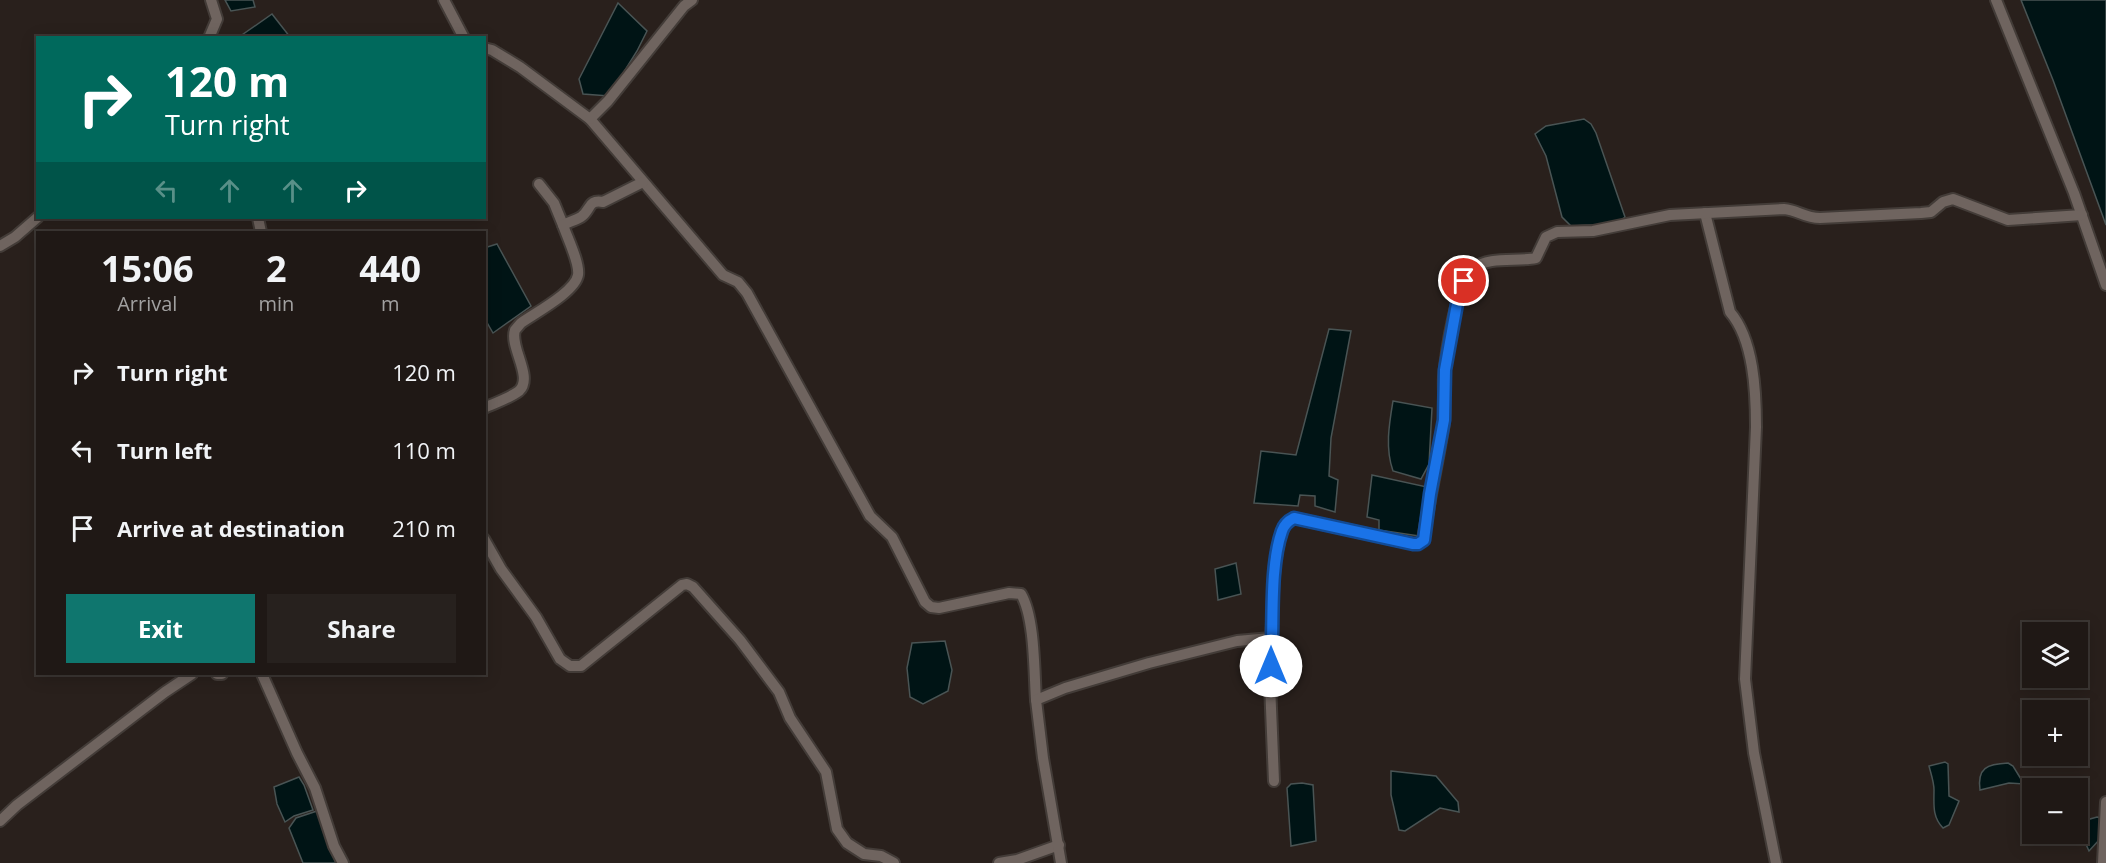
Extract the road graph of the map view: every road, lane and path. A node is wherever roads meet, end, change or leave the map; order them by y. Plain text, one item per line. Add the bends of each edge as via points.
1 (211, 0) edge
2 (444, 0) edge
3 (692, 0) edge
4 (1996, 0) edge
5 (210, 36) edge
6 (463, 36) edge
7 (486, 48) edge
8 (590, 119) junction
9 (643, 182) junction
10 (539, 184) dead end
11 (1705, 213) junction
12 (2082, 215) junction
13 (36, 219) edge
14 (563, 225) junction
15 (0, 246) edge
16 (2106, 285) edge
17 (486, 407) edge
18 (486, 543) edge
19 (1271, 638) junction
20 (190, 675) edge
21 (262, 675) edge
22 (1036, 700) junction
23 (1274, 781) dead end
24 (2106, 802) edge
25 (0, 821) edge
26 (1059, 845) junction
27 (343, 863) edge
28 (894, 863) edge
29 (999, 863) edge
30 (1061, 863) edge
31 (1776, 863) edge
32 (2103, 863) edge

1 - 5 street via 217,19
2 - 6 street
3 - 8 street
4 - 12 street
7 - 8 street via 520,67
8 - 9 street
9 - 14 street via 603,202 591,203 583,216
9 - 22 street via 723,275 738,282 747,293 870,516 892,537 925,602 939,608 1009,593 1021,594 1026,602 1034,656
10 - 14 street via 554,203
11 - 12 street via 1784,209 1797,211 1806,218 1921,213 1931,212 1953,199 2008,220
11 - 19 street via 1670,215 1593,231 1557,232 1546,237 1536,258 1476,266 1459,293 1445,370 1444,420 1424,540 1413,544 1294,518 1287,522 1274,579
11 - 31 street via 1730,312 1746,340 1756,398 1745,679 1754,753
12 - 16 street
13 - 15 street
14 - 17 street via 578,276 570,289 515,330 524,384
18 - 28 street via 560,659 570,666 581,666 682,585 693,587 779,692 790,718 826,772 837,829 847,843 864,854
19 - 22 street via 1237,641 1169,657
19 - 23 street
20 - 25 street
21 - 27 street via 315,788
22 - 26 street via 1042,758
24 - 32 street
26 - 29 street
26 - 30 street

